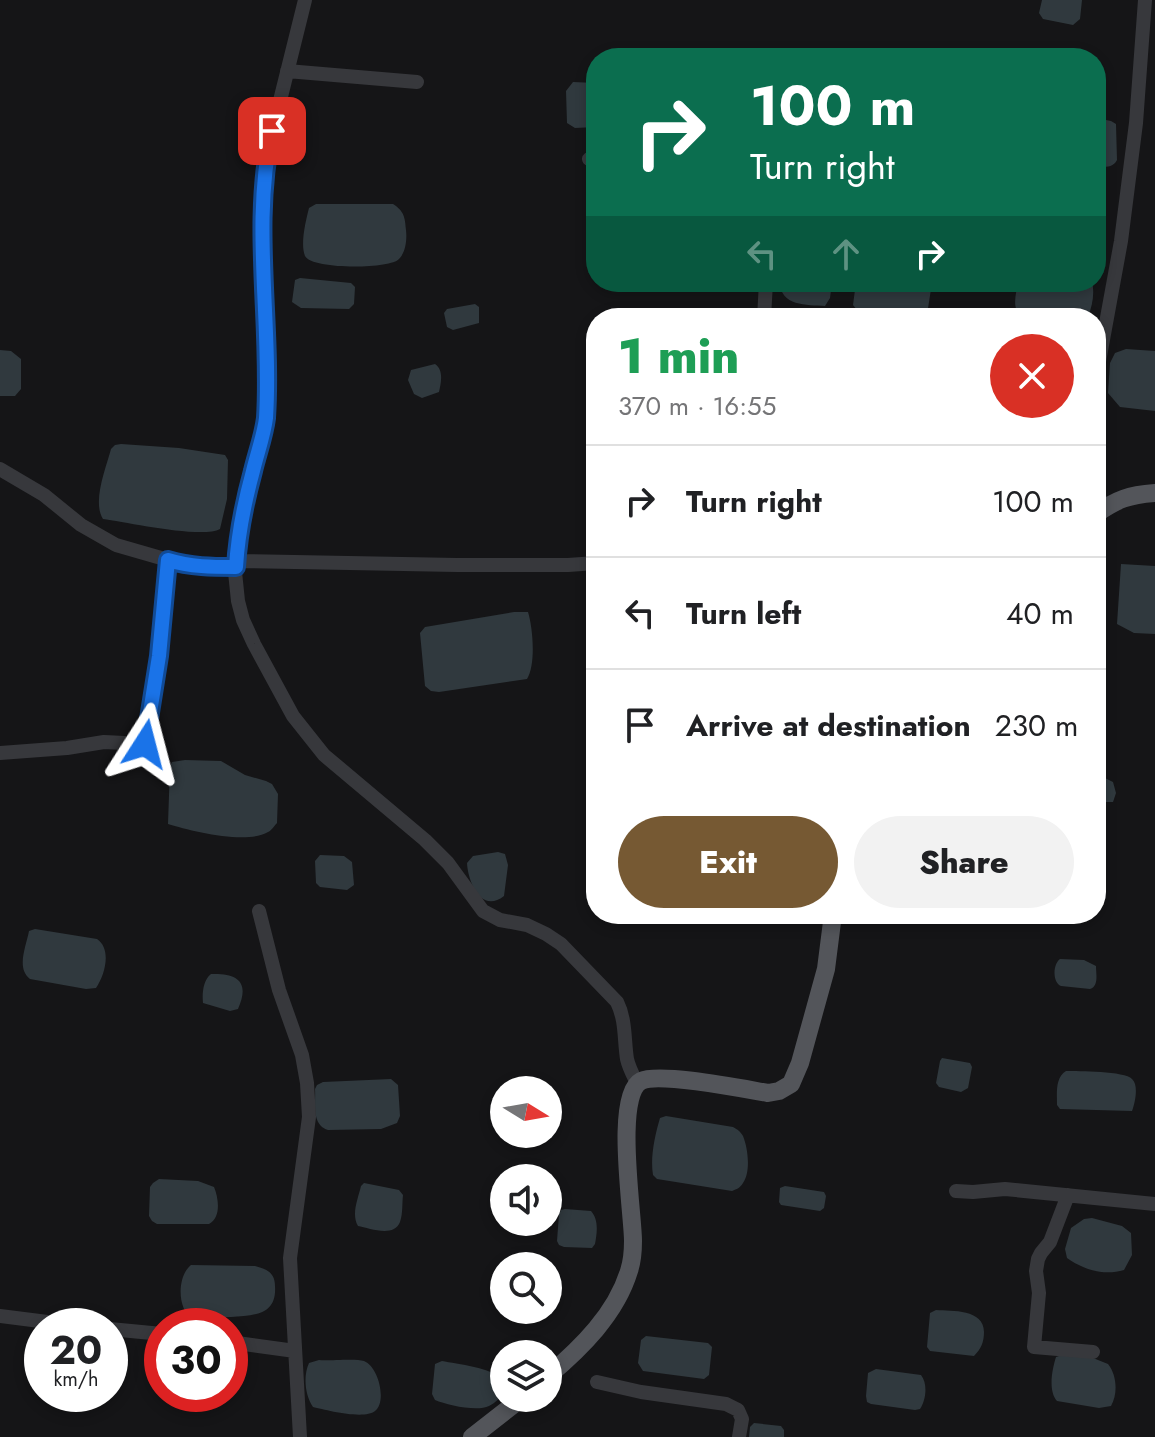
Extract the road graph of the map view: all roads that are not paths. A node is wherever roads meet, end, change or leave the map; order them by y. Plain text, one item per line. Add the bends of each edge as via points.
1 (305, 0) edge
2 (1145, 0) edge
3 (287, 71) junction
4 (417, 82) dead end
5 (1106, 315) edge
6 (0, 469) edge
7 (1155, 493) edge
8 (1106, 507) edge
9 (168, 560) junction
10 (236, 564) junction
11 (586, 564) edge
12 (0, 753) edge
13 (259, 911) dead end
14 (832, 924) edge
15 (637, 1083) junction
16 (956, 1191) dead end
17 (1068, 1195) junction
18 (1155, 1204) edge
19 (0, 1316) edge
20 (24, 1319) edge
21 (248, 1344) edge
22 (295, 1351) junction
23 (1093, 1352) dead end
24 (562, 1363) edge
25 (597, 1382) dead end
26 (504, 1412) edge
27 (300, 1437) edge
28 (472, 1437) edge
29 (739, 1437) edge

1 - 3 street
2 - 5 street via 1136,123
3 - 4 street
3 - 10 street via 263,186 265,422 239,526
6 - 9 street via 116,545
7 - 8 main road via 1125,497
9 - 10 street via 202,567
9 - 12 street via 145,744 104,742
10 - 11 street
10 - 15 street via 243,620 293,716 324,755 441,855 483,911 554,939 609,994 620,1010 627,1058
13 - 22 street via 307,1083 309,1117 290,1258
14 - 15 main road via 826,969 791,1084 768,1093 697,1081
15 - 24 main road via 628,1126 633,1242 628,1274 598,1328
16 - 17 street
17 - 18 street
17 - 23 street via 1038,1259 1034,1347
19 - 20 street
21 - 22 street
22 - 27 street
25 - 29 street via 726,1404 742,1419
26 - 28 main road

